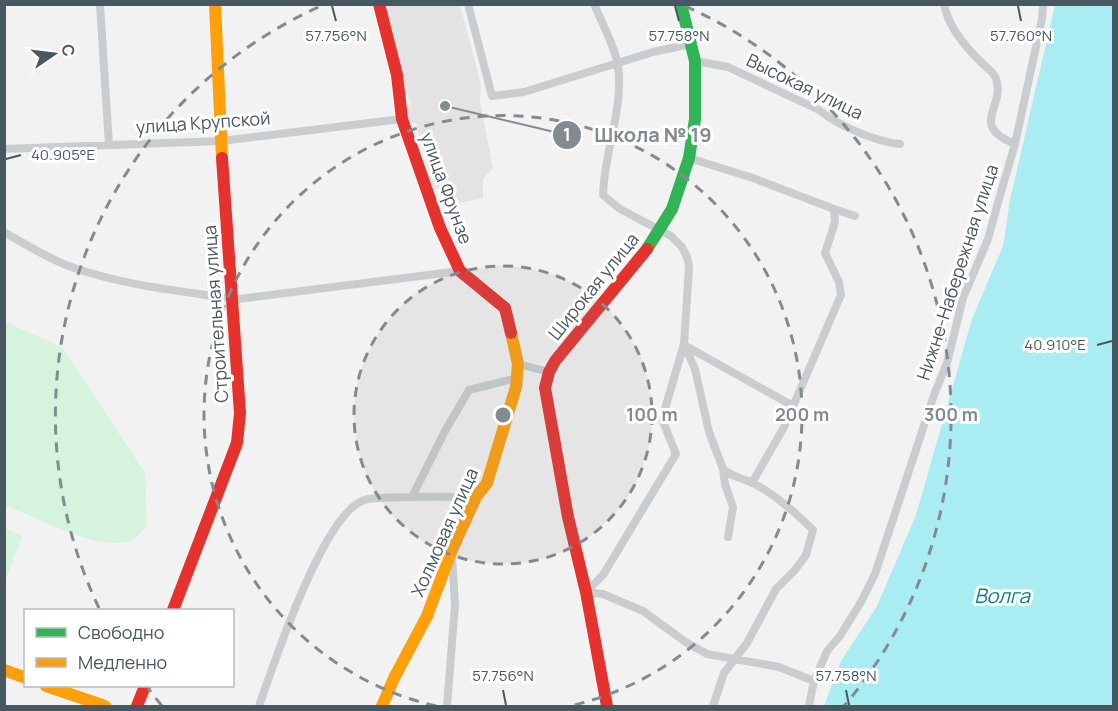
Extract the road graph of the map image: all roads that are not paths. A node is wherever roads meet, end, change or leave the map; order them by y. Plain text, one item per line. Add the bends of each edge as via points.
1 (100, 4) edge
2 (216, 4) edge
3 (379, 4) edge
4 (468, 4) edge
5 (594, 4) edge
6 (681, 4) edge
7 (944, 4) edge
8 (1043, 4) edge
9 (691, 44) junction
10 (695, 61) junction
11 (618, 64) junction
12 (402, 119) junction
13 (221, 141) junction
14 (900, 144) dead end
15 (1015, 144) junction
16 (109, 145) junction
17 (4, 149) edge
18 (689, 158) junction
19 (834, 209) junction
20 (855, 216) dead end
21 (660, 230) junction
22 (4, 232) edge
23 (460, 271) junction
24 (233, 299) junction
25 (684, 344) junction
26 (518, 364) junction
27 (549, 372) junction
28 (517, 378) junction
29 (793, 406) junction
30 (723, 469) junction
31 (752, 483) junction
32 (412, 497) junction
33 (476, 497) junction
34 (728, 537) dead end
35 (451, 552) junction
36 (585, 592) junction
37 (173, 609) edge
38 (734, 658) junction
39 (4, 670) edge
40 (24, 677) edge
41 (814, 681) junction
42 (49, 687) edge
43 (145, 687) edge
44 (105, 706) edge
45 (137, 706) edge
46 (259, 706) edge
47 (381, 706) edge
48 (447, 706) edge
49 (607, 706) edge
50 (713, 706) edge
51 (809, 706) edge

1 - 16 street
2 - 13 street, Строительная улица
3 - 12 street, улица Фрунзе via 397,75
4 - 11 street via 492,96 524,92
5 - 11 street
6 - 9 street, Широкая улица
7 - 15 street via 949,22 993,73 997,88 991,124 1001,138
8 - 15 street, Нижне-Набережная улица
9 - 10 street, Широкая улица
9 - 11 street
10 - 14 street, Высокая улица via 728,67 819,110 830,119 888,143
10 - 18 street, Широкая улица via 695,119
11 - 21 street via 614,127 603,195 620,209
12 - 13 street, улица Крупской
12 - 23 street, улица Фрунзе via 429,199
13 - 16 street, улица Крупской
13 - 24 street, Строительная улица
15 - 41 street, Нижне-Набережная улица via 988,239 963,298 947,363 875,574 840,636 827,651
16 - 17 street, улица Крупской
18 - 19 street via 753,177
18 - 21 street, Широкая улица via 672,209
19 - 20 street
19 - 29 street via 835,222 825,253 841,295
21 - 25 street via 682,248 689,267
21 - 27 street, Широкая улица
22 - 24 street via 85,272
23 - 24 street
23 - 26 street, улица Фрунзе via 505,308
24 - 37 street, Строительная улица via 240,413 237,443
25 - 29 street
25 - 30 street via 695,369 709,432
25 - 36 street via 662,419 676,454 603,575
26 - 27 street
26 - 28 street, Холмовая улица
27 - 36 street, Широкая улица via 546,400
28 - 32 street via 469,390
28 - 33 street, Холмовая улица via 487,483
29 - 31 street
30 - 31 street
30 - 34 street via 733,507
31 - 38 street via 785,502 813,530 806,555 776,589 747,643
32 - 33 street
32 - 46 street via 363,500 348,510 332,531 275,658
33 - 35 street, Холмовая улица
35 - 47 street, Холмовая улица via 427,616
35 - 48 street via 455,605
36 - 38 street via 603,594 643,610 707,654
36 - 49 street, Широкая улица
38 - 41 street via 779,667
38 - 50 street via 724,672
39 - 40 street
41 - 51 street, Нижне-Набережная улица
42 - 44 street
43 - 45 street

